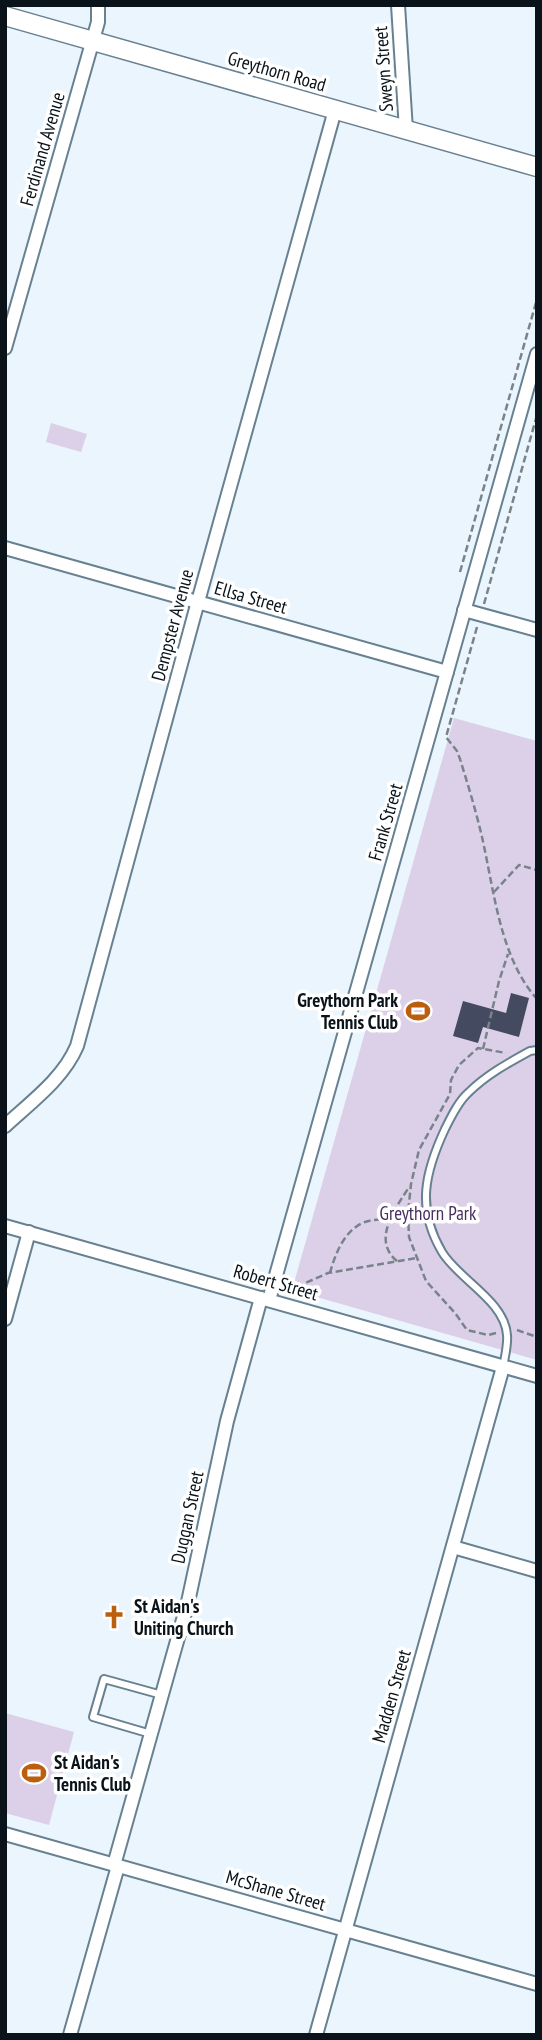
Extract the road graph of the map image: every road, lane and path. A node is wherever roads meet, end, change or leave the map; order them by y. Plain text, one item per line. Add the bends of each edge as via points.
1 (98, 5) edge
2 (398, 5) edge
3 (5, 16) edge
4 (92, 40) junction
5 (335, 110) junction
6 (406, 130) junction
7 (537, 167) edge
8 (537, 299) edge
9 (5, 348) edge
10 (537, 354) edge
11 (522, 407) junction
12 (537, 413) edge
13 (5, 548) edge
14 (459, 576) dead end
15 (198, 602) junction
16 (464, 610) junction
17 (481, 614) junction
18 (537, 630) edge
19 (447, 672) junction
20 (537, 870) edge
21 (494, 892) junction
22 (509, 953) junction
23 (537, 999) edge
24 (483, 1049) junction
25 (533, 1050) edge
26 (5, 1126) edge
27 (411, 1184) junction
28 (390, 1219) junction
29 (5, 1226) edge
30 (29, 1232) junction
31 (417, 1258) junction
32 (398, 1262) junction
33 (330, 1273) junction
34 (287, 1291) dead end
35 (265, 1299) junction
36 (5, 1319) edge
37 (507, 1332) junction
38 (537, 1337) edge
39 (503, 1367) junction
40 (537, 1376) edge
41 (453, 1547) junction
42 (537, 1571) edge
43 (162, 1695) junction
44 (151, 1734) junction
45 (5, 1834) edge
46 (116, 1865) junction
47 (346, 1930) junction
48 (537, 1984) edge
49 (70, 2035) edge
50 (316, 2035) edge

1 - 4 street, Ferdinand Avenue
2 - 6 street, Sweyn Street
3 - 4 main road, Greythorn Road
4 - 5 main road, Greythorn Road
4 - 9 street, Ferdinand Avenue
5 - 6 main road, Greythorn Road
5 - 15 street, Dempster Avenue
6 - 7 main road, Greythorn Road
8 - 14 path
10 - 11 street, Frank Street
11 - 12 street
11 - 16 street, Frank Street
12 - 17 path
13 - 15 street, Ellsa Street
15 - 19 street, Ellsa Street
15 - 26 street, Dempster Avenue via 77,1046 58,1076
16 - 17 street
16 - 19 street, Frank Street
17 - 18 street
17 - 21 path via 446,737 460,759
19 - 35 street, Frank Street
20 - 21 path via 519,866
21 - 22 path
22 - 23 path
22 - 24 path
24 - 25 path via 507,1053
24 - 27 path via 478,1048 459,1065 451,1080 450,1094 419,1150
25 - 37 lane via 493,1072 466,1094 437,1148 426,1188 427,1216 443,1253 494,1306
27 - 28 path
27 - 31 path via 409,1237
28 - 32 path via 386,1245
28 - 33 path via 366,1221 351,1231 336,1251
29 - 30 street, Robert Street
30 - 35 street, Robert Street
30 - 36 street
31 - 32 path
31 - 37 path via 426,1281 467,1330 488,1335
32 - 33 path
33 - 34 path
35 - 39 street, Robert Street
35 - 43 street, Duggan Street via 231,1405 192,1586
37 - 38 path via 517,1330
37 - 39 lane
39 - 40 street, Robert Street
39 - 41 street, Madden Street
41 - 42 street
41 - 47 street, Madden Street
43 - 44 street, Duggan Street
43 - 44 lane via 104,1679 93,1717
44 - 46 street, Duggan Street
45 - 46 street, McShane Street
46 - 47 street, McShane Street
46 - 49 street, Duggan Street
47 - 48 street, McShane Street
47 - 50 street, Madden Street

